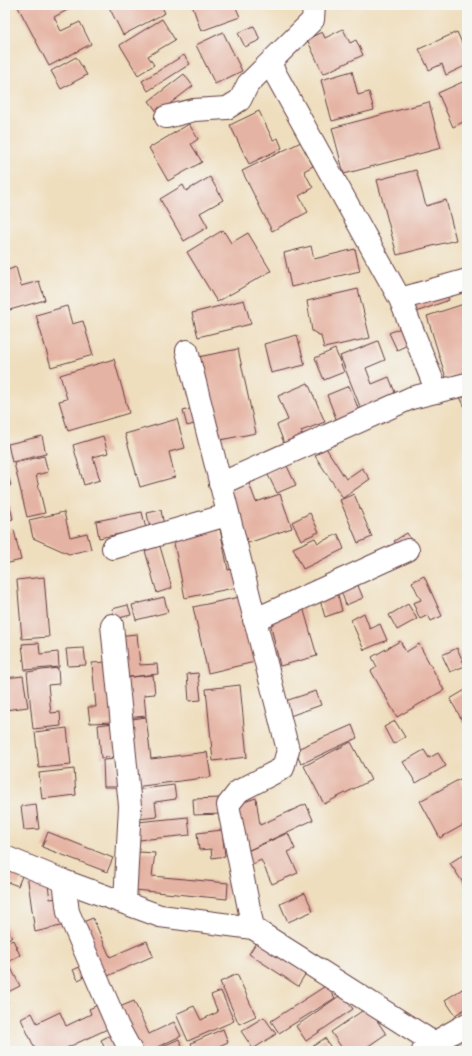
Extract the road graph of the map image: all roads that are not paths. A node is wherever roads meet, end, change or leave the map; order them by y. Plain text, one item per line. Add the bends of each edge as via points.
1 (314, 5) edge
2 (270, 64) junction
3 (166, 118) dead end
4 (467, 280) edge
5 (400, 300) junction
6 (187, 351) dead end
7 (467, 384) edge
8 (437, 392) junction
9 (220, 484) junction
10 (228, 515) junction
11 (113, 548) dead end
12 (408, 550) dead end
13 (254, 620) junction
14 (112, 625) dead end
15 (5, 857) edge
16 (64, 881) junction
17 (125, 902) junction
18 (253, 928) junction
19 (467, 1024) edge
20 (431, 1048) edge
21 (131, 1051) edge

1 - 2 street via 313,20
2 - 3 street via 248,84 240,100 227,108 194,110
2 - 5 street
4 - 5 street
5 - 8 street
6 - 9 street
7 - 8 street
8 - 9 street via 411,398
9 - 10 street
10 - 11 street
10 - 13 street
12 - 13 street
13 - 18 street via 288,750 283,768 239,791 228,805
14 - 17 street via 130,806
15 - 16 street
16 - 17 street
16 - 21 street via 68,912 118,1028
17 - 18 street via 160,916
18 - 20 street
19 - 20 street

